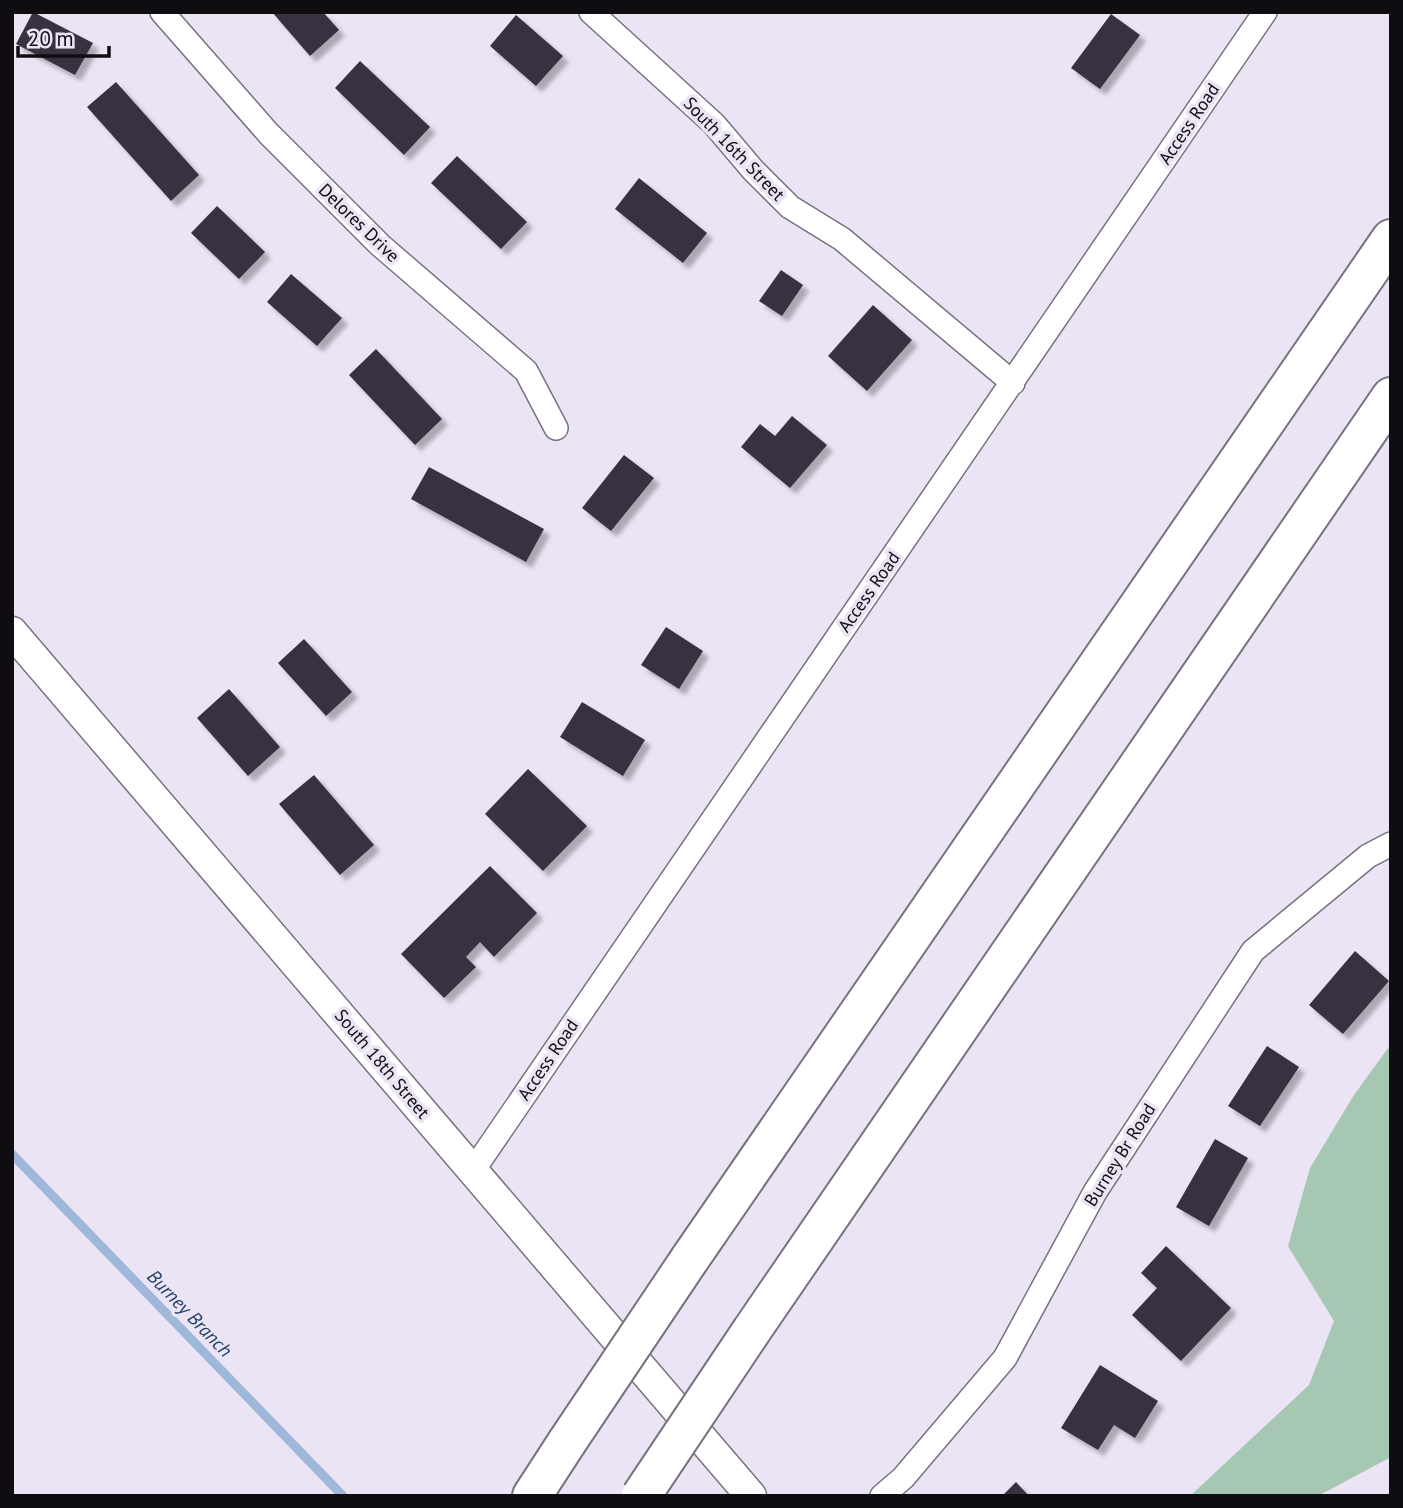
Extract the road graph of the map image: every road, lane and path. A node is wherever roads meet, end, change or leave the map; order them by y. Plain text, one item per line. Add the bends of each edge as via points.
1 (162, 12) edge
2 (591, 12) edge
3 (1265, 12) edge
4 (1391, 239) edge
5 (1013, 383) junction
6 (1391, 397) edge
7 (556, 428) dead end
8 (12, 632) edge
9 (1391, 844) edge
10 (472, 1172) junction
11 (563, 1449) junction
12 (512, 1496) edge
13 (531, 1496) edge
14 (640, 1496) edge
15 (751, 1496) edge
16 (882, 1496) edge

1 - 7 street, Delores Drive via 269,134 380,245 526,371
2 - 5 street, South 16th Street via 714,124 790,207 842,239
3 - 5 street, Access Road
4 - 11 highway, bridge
5 - 10 street, Access Road
6 - 14 highway, bridge
8 - 10 street, South 18th Street
9 - 16 street, Burney Br Road via 1368,856 1253,951 1095,1192 1005,1358 903,1478
10 - 15 street, South 18th Street
11 - 12 highway
11 - 13 highway

